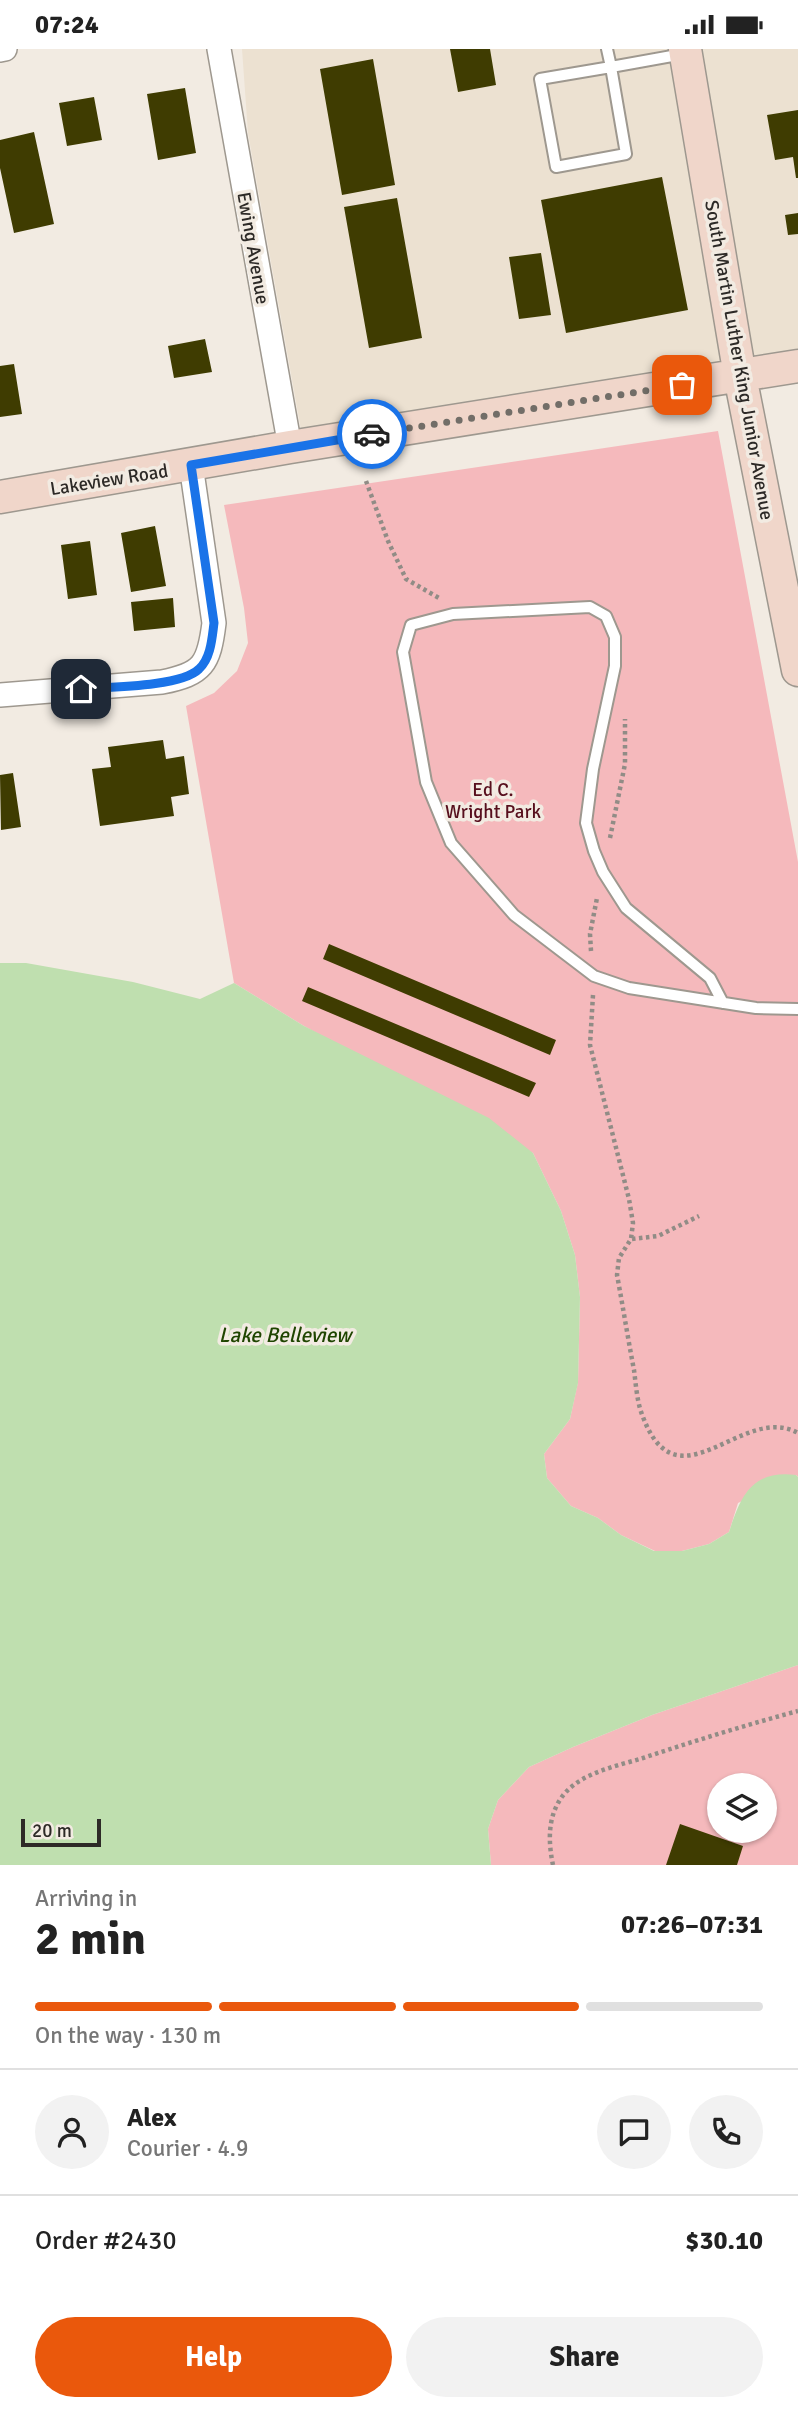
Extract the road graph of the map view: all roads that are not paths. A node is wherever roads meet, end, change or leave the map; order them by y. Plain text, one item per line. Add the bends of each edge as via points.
1 (219, 49) edge
2 (607, 49) edge
3 (685, 51) edge
4 (611, 67) junction
5 (798, 366) edge
6 (740, 376) junction
7 (290, 447) junction
8 (191, 465) junction
9 (0, 497) edge
10 (798, 670) edge
11 (0, 695) edge
12 (723, 1003) junction
13 (798, 1009) edge

1 - 7 street, Ewing Avenue
2 - 4 lane
3 - 4 lane
3 - 6 street, South Martin Luther King Junior Avenue
4 - 4 lane via 626,154 556,167 540,79
5 - 6 street, Lakeview Road
6 - 7 street, Lakeview Road
6 - 10 street, South Martin Luther King Junior Avenue
7 - 8 street, Lakeview Road
8 - 9 street, Lakeview Road
8 - 11 street via 214,623 211,649 200,669 162,683
12 - 12 lane via 710,978 626,908 594,851 586,823 615,666 615,637 606,615 590,607 453,614 411,625 403,652 426,782 451,843 514,915 594,976 629,988
12 - 13 lane

